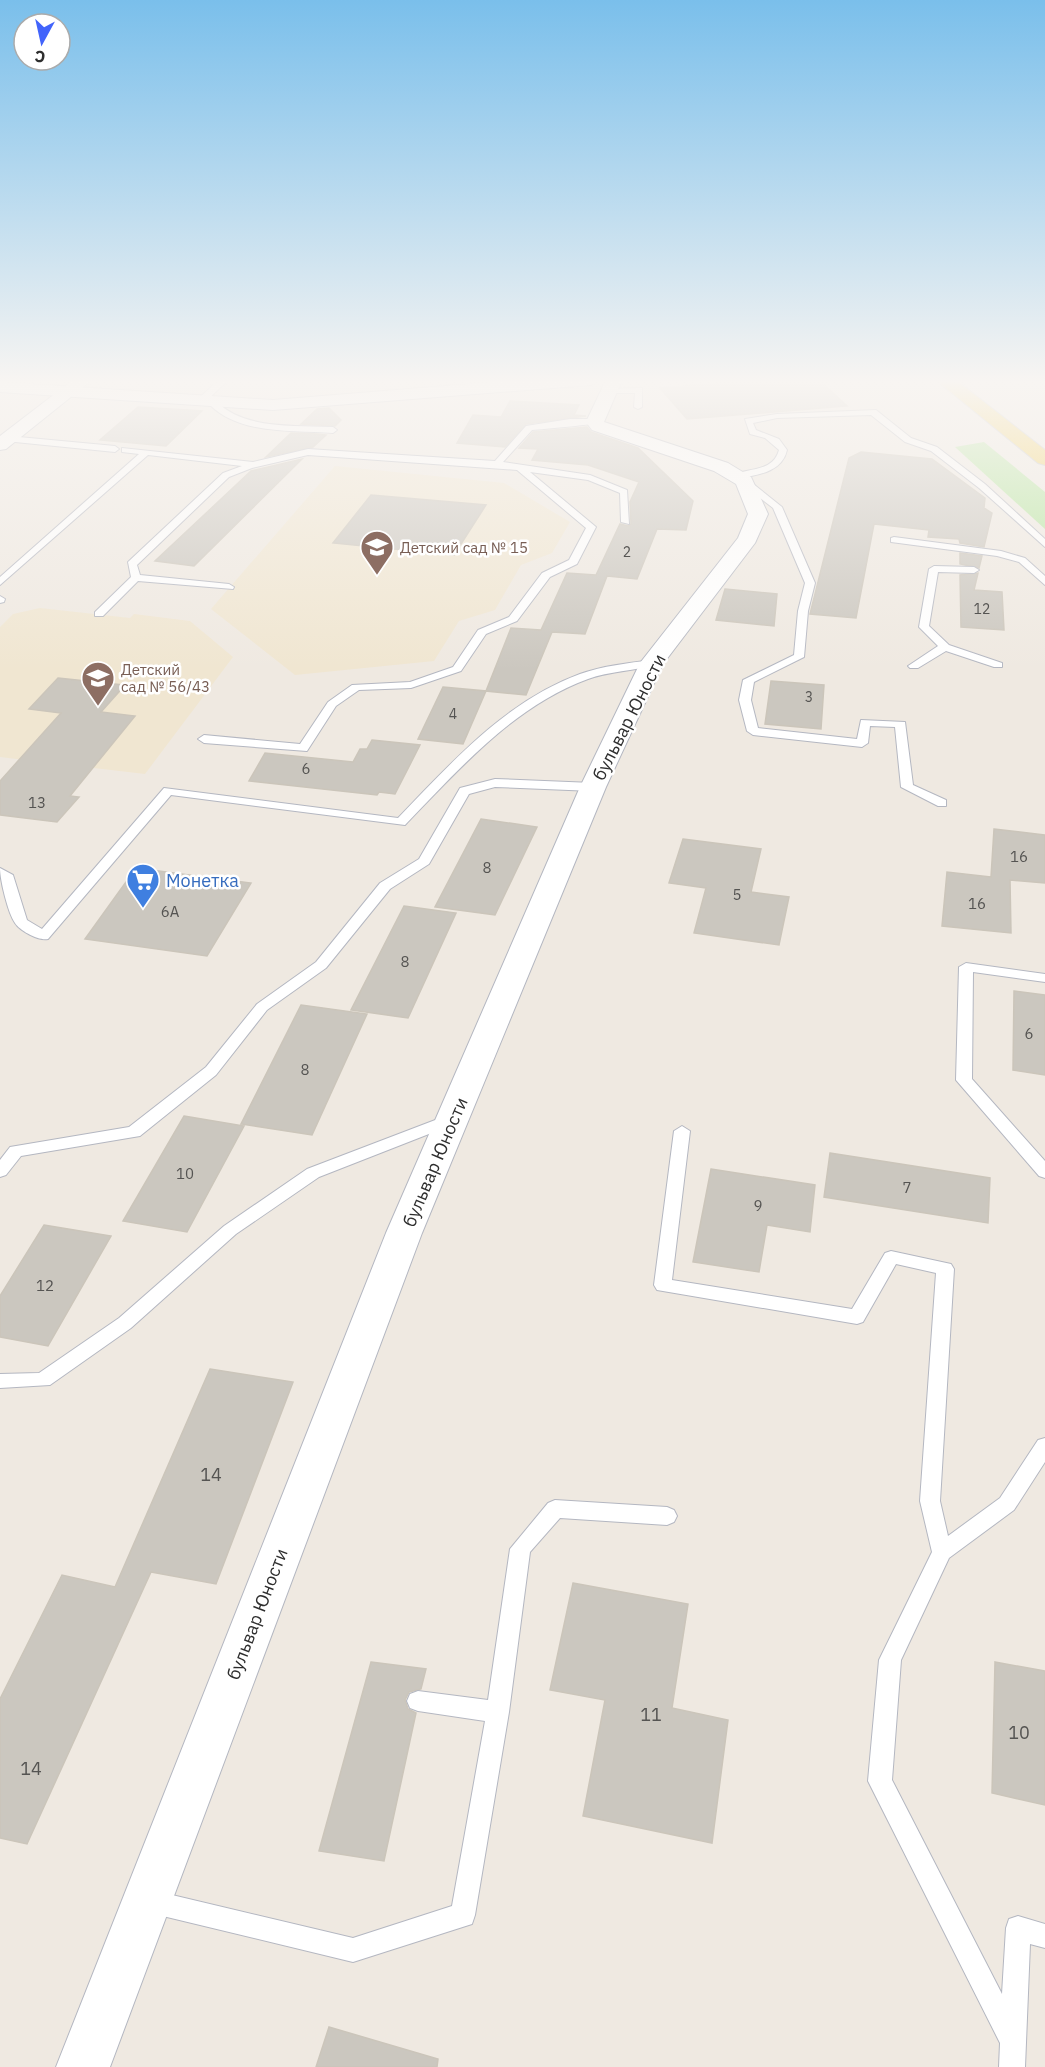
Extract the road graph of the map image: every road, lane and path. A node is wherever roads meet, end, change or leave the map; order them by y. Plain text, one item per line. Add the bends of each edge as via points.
1 (119, 476) edge
2 (224, 476) edge
3 (529, 476) edge
4 (578, 476) edge
5 (737, 476) edge
6 (745, 476) edge
7 (970, 476) edge
8 (740, 478) junction
9 (626, 522) dead end
10 (894, 540) dead end
11 (1045, 544) edge
12 (974, 570) dead end
13 (136, 578) junction
14 (0, 582) edge
15 (1045, 582) edge
16 (229, 587) dead end
17 (99, 614) dead end
18 (945, 647) junction
19 (652, 663) junction
20 (998, 665) dead end
21 (914, 666) dead end
22 (204, 739) dead end
23 (593, 787) junction
24 (942, 803) dead end
25 (0, 872) edge
26 (1045, 978) edge
27 (454, 1118) junction
28 (682, 1131) dead end
29 (0, 1171) edge
30 (1045, 1172) edge
31 (0, 1381) edge
32 (1045, 1446) edge
33 (667, 1516) dead end
34 (942, 1552) junction
35 (418, 1701) dead end
36 (498, 1712) junction
37 (148, 1901) junction
38 (1045, 1936) edge
39 (1013, 2041) junction
40 (83, 2067) edge
41 (1012, 2067) edge

1 - 14 lane
2 - 13 lane via 132,564
3 - 22 lane via 591,527 573,562 546,574 513,619 482,632 458,669 411,685 356,687 332,704 303,748
4 - 9 lane via 624,492
5 - 8 street
6 - 8 lane
7 - 11 lane
8 - 19 street, бульвар Юности via 758,514 748,539
8 - 24 lane via 777,507 810,583 799,657 749,680 745,700 753,731 862,743 865,722 901,724 907,787
10 - 15 lane via 998,553 1022,560
12 - 18 lane via 934,569 924,627
13 - 16 lane
13 - 17 lane
18 - 20 lane
18 - 21 lane
19 - 23 street, бульвар Юности
19 - 25 lane via 576,680 526,706 476,748 401,822 168,791 43,936 21,922 6,875
23 - 27 street, бульвар Юности
23 - 29 lane via 495,783 464,791 424,861 385,886 321,964 262,1007 212,1071 134,1132 16,1151
26 - 30 lane via 966,967 964,1080
27 - 31 lane via 313,1173 230,1230 125,1323 42,1380
27 - 37 street, бульвар Юности via 359,1348
28 - 34 lane via 663,1285 857,1317 891,1257 945,1269 930,1501
32 - 34 lane via 1007,1504
33 - 36 lane via 555,1509 520,1549
34 - 39 lane via 890,1660 880,1781
35 - 36 lane
36 - 37 lane via 463,1915 353,1950
37 - 40 street, бульвар Юности
38 - 39 lane via 1018,1928
39 - 41 lane

